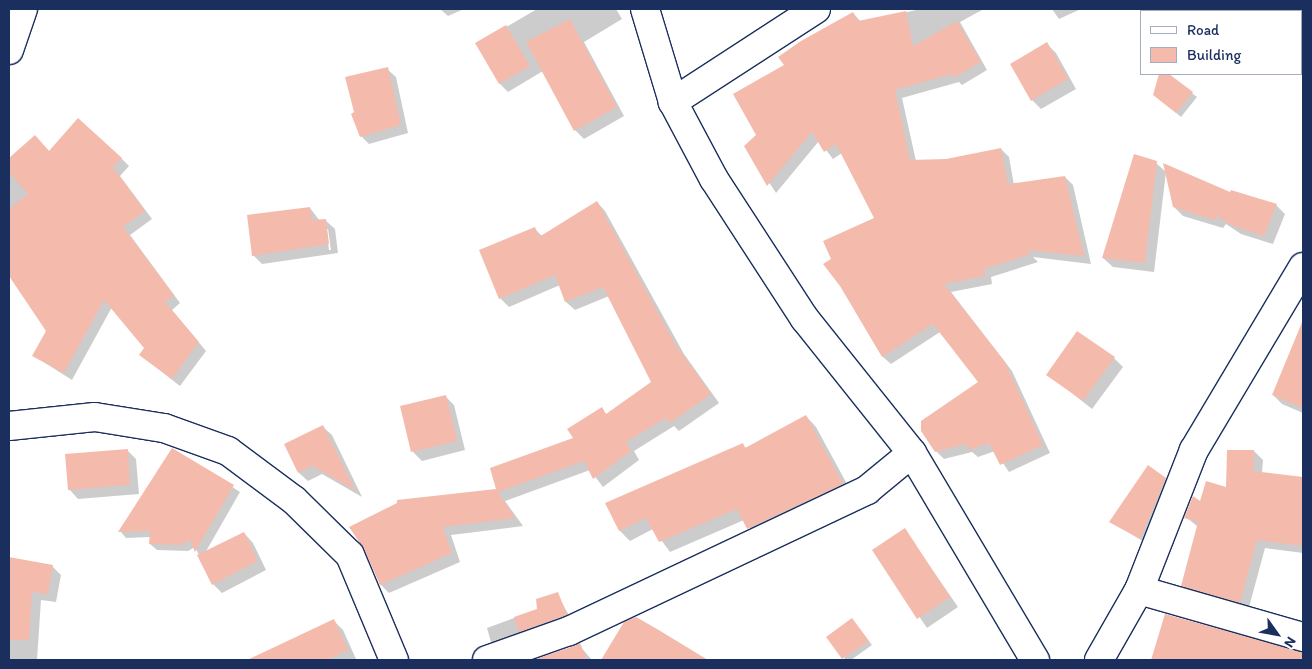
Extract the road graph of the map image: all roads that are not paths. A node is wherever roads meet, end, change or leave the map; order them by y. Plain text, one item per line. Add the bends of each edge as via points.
1 (23, 9) edge
2 (645, 9) edge
3 (816, 9) edge
4 (9, 50) edge
5 (674, 102) junction
6 (1303, 267) edge
7 (9, 426) edge
8 (912, 453) junction
9 (1139, 590) junction
10 (1303, 637) edge
11 (394, 660) edge
12 (487, 660) edge
13 (1035, 660) edge
14 (1100, 660) edge

1 - 4 street
2 - 5 street
3 - 5 street
5 - 8 street via 714,178 805,318
6 - 9 street via 1194,450
7 - 11 street via 95,417 164,428 228,451 294,500 350,555
8 - 12 street via 858,494 569,631
8 - 13 street
9 - 10 street
9 - 14 street

